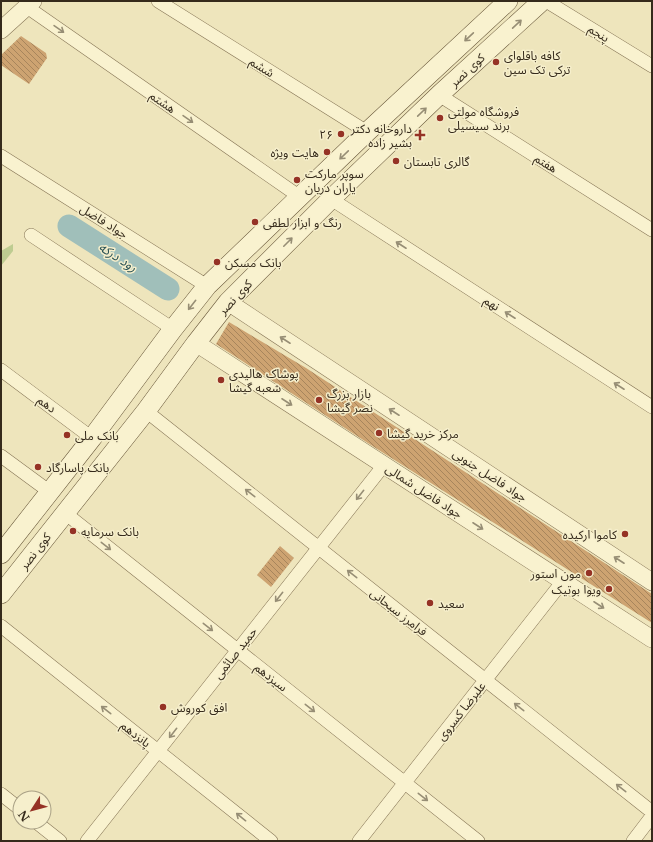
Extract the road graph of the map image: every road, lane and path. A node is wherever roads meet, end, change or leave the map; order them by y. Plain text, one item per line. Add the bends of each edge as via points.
1 (158, 1) edge
2 (508, 1) edge
3 (542, 1) edge
4 (546, 1) edge
5 (30, 4) edge
6 (1, 30) edge
7 (652, 66) edge
8 (440, 96) junction
9 (366, 132) junction
10 (1, 156) edge
11 (300, 198) junction
12 (331, 199) junction
13 (652, 230) edge
14 (31, 235) dead end
15 (206, 286) junction
16 (228, 302) junction
17 (173, 329) junction
18 (196, 343) junction
19 (1, 370) edge
20 (652, 408) edge
21 (146, 411) junction
22 (92, 438) junction
23 (1, 456) edge
24 (384, 465) junction
25 (50, 492) junction
26 (65, 513) junction
27 (318, 548) junction
28 (1, 554) edge
29 (563, 581) junction
30 (652, 582) edge
31 (1, 594) edge
32 (1, 626) edge
33 (652, 639) edge
34 (238, 650) junction
35 (485, 680) junction
36 (158, 751) junction
37 (405, 783) junction
38 (1, 794) edge
39 (12, 803) edge
40 (652, 812) edge
41 (652, 816) edge
42 (46, 830) edge
43 (60, 841) edge
44 (87, 841) edge
45 (271, 841) edge
46 (359, 841) edge
47 (478, 841) edge
48 (633, 841) edge

1 - 9 street, ششم
2 -> 9 main road, کوی نصر
8 -> 3 main road, کوی نصر
4 - 7 street, پنجم
5 - 6 street
5 -> 11 street, هشتم
12 -> 8 main road, کوی نصر
8 - 13 street, هفتم
9 -> 11 main road, کوی نصر
10 - 15 street, جواد فاضل
11 - 15 main road, کوی نصر
16 -> 12 main road, کوی نصر
20 -> 12 street, نهم
14 - 17 street
15 -> 17 main road, کوی نصر
16 - 18 main road, کوی نصر
30 -> 16 street, جواد فاضل جنوبی
17 - 22 main road, کوی نصر
18 - 21 main road, کوی نصر
18 -> 24 street, جواد فاضل شمالی
19 - 22 street, دهم
21 - 26 main road, کوی نصر
27 -> 21 street, فرامرز سبحانی
22 - 25 main road, کوی نصر
23 - 25 street
24 -> 27 street, حمید صائمی
24 -> 29 street, جواد فاضل شمالی
25 - 28 main road, کوی نصر
26 - 31 main road, کوی نصر
26 -> 34 street, سیزدهم
27 -> 34 street, حمید صائمی
35 -> 27 street, فرامرز سبحانی
29 -> 33 street, جواد فاضل شمالی
29 - 35 street, علیرضا کسروی
36 -> 32 street, پانزدهم
34 -> 36 street, حمید صائمی
34 -> 37 street, سیزدهم
35 - 37 street, علیرضا کسروی
40 -> 35 street, فرامرز سبحانی
36 - 44 street, حمید صائمی
45 -> 36 street, پانزدهم
37 - 46 street, علیرضا کسروی
37 -> 47 street, سیزدهم
38 - 39 street
41 - 48 street
42 - 43 street

